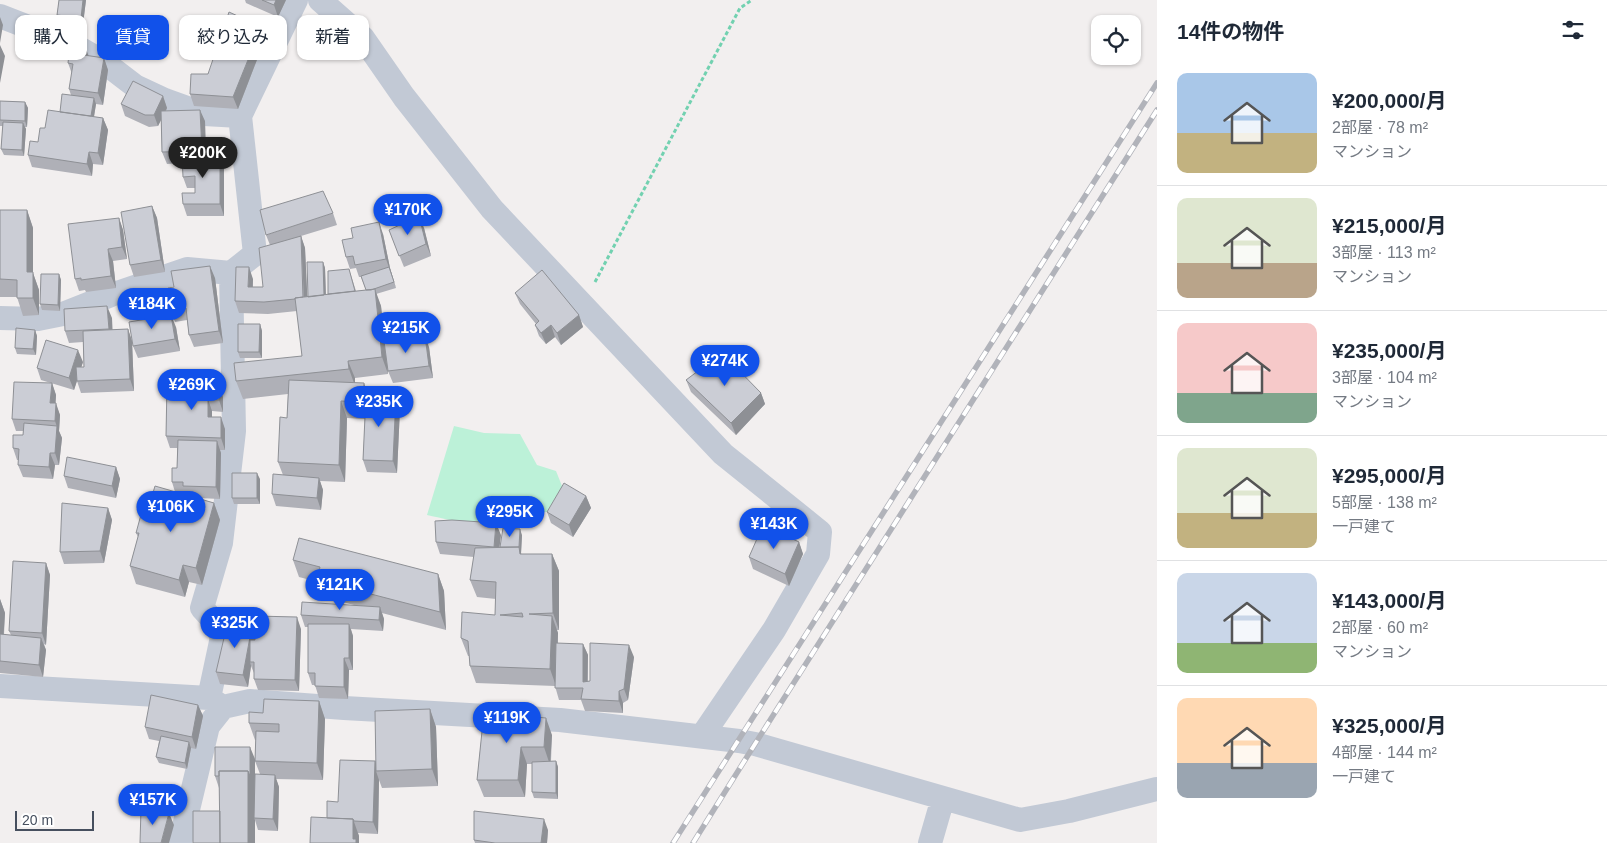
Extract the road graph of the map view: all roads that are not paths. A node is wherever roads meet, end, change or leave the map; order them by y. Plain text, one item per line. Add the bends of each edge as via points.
1 (296, 0) edge
2 (320, 0) edge
3 (0, 16) edge
4 (240, 116) junction
5 (231, 273) junction
6 (0, 318) edge
7 (0, 686) edge
8 (216, 702) junction
9 (702, 736) junction
10 (1157, 789) edge
11 (943, 798) junction
12 (180, 843) edge
13 (930, 843) edge

1 - 4 street
2 - 9 street via 363,38 404,97 492,209 723,454 820,532 818,554 779,622
3 - 4 street via 72,44 105,63 134,86 165,100 204,114
4 - 5 street via 255,254
5 - 6 street via 187,270 63,314 38,319
5 - 8 street via 234,431 221,543 202,608 222,637
7 - 8 street
8 - 9 street via 250,701 560,720
8 - 12 street
9 - 11 street via 755,744
10 - 11 street via 1020,820
11 - 13 street

